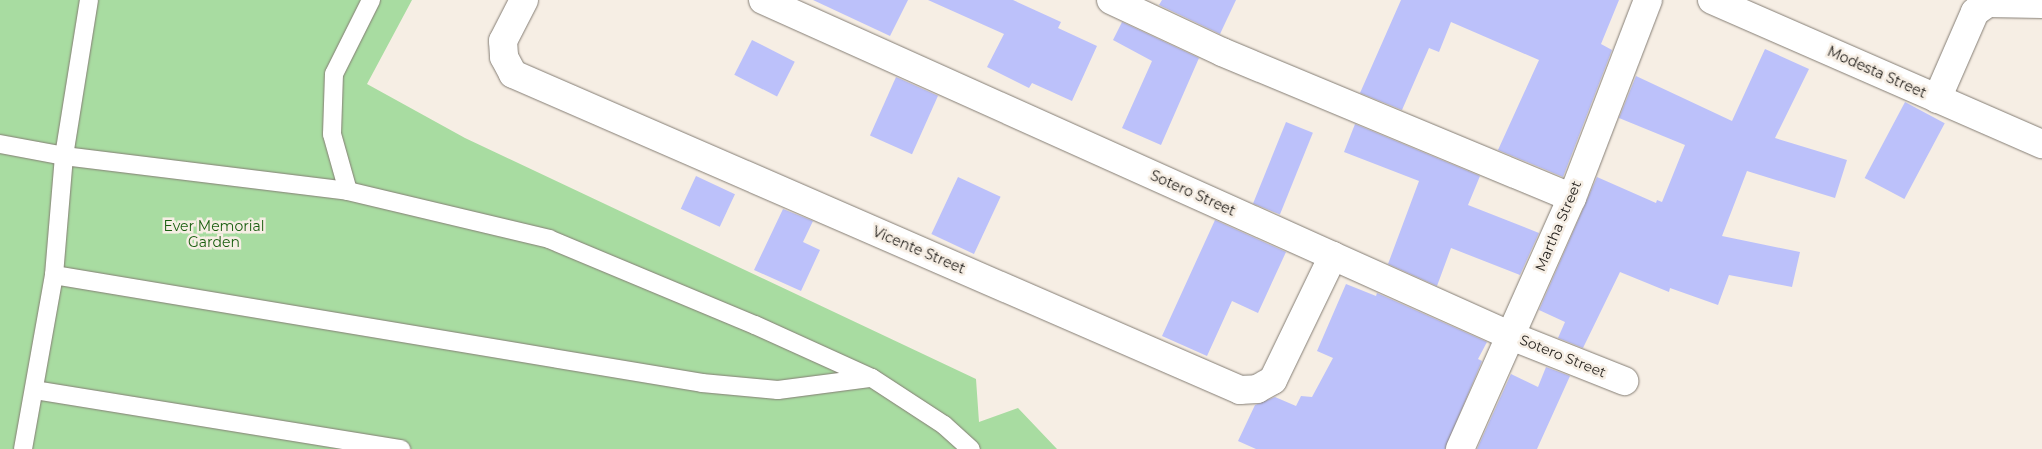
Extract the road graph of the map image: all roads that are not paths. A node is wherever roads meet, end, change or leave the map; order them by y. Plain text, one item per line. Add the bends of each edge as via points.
1 (89, 0) edge
2 (371, 0) edge
3 (524, 0) edge
4 (763, 0) edge
5 (1111, 0) edge
6 (1648, 0) edge
7 (1712, 0) edge
8 (2042, 4) edge
9 (1937, 99) junction
10 (0, 144) edge
11 (2042, 144) edge
12 (64, 156) junction
13 (348, 191) junction
14 (1572, 198) junction
15 (1333, 256) junction
16 (54, 275) junction
17 (1511, 336) junction
18 (872, 378) junction
19 (1624, 381) dead end
20 (35, 390) junction
21 (23, 449) edge
22 (401, 449) edge
23 (971, 449) edge
24 (1460, 449) edge

1 - 12 lane
2 - 13 lane via 334,74 332,134
3 - 15 street, Vicente Street via 503,41 504,57 513,74 1240,390 1257,389 1274,380
4 - 15 street, Sotero Street
5 - 14 street via 1222,52
6 - 14 street, Martha Street
7 - 9 street, Modesta Street
8 - 9 street via 1988,4 1975,12
9 - 11 street, Modesta Street
10 - 12 lane
12 - 13 lane
12 - 16 lane
13 - 18 lane via 549,239 755,324
14 - 17 street, Martha Street
15 - 17 street, Sotero Street
16 - 18 lane via 702,383 778,390
16 - 20 lane
17 - 19 street, Sotero Street
17 - 24 street, Martha Street
18 - 23 lane via 944,425
20 - 21 lane
20 - 22 lane

